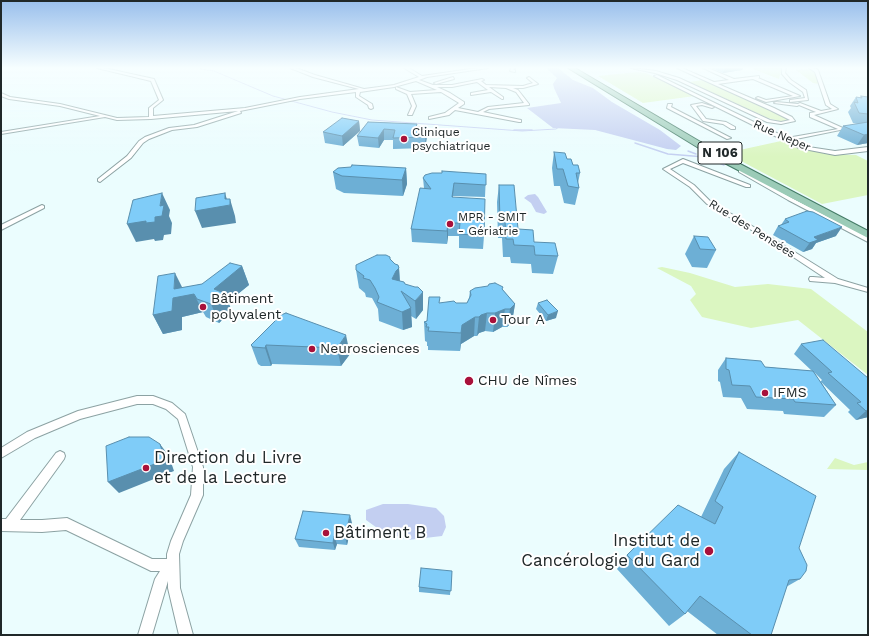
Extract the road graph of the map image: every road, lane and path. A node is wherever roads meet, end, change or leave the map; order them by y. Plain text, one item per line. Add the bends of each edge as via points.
1 (8, 98) edge
2 (160, 98) edge
3 (308, 98) edge
4 (361, 98) edge
5 (410, 98) edge
6 (455, 98) edge
7 (522, 98) edge
8 (621, 98) edge
9 (627, 98) edge
10 (702, 98) edge
11 (719, 98) edge
12 (747, 98) edge
13 (758, 98) edge
14 (787, 98) edge
15 (826, 98) edge
16 (806, 99) joint
17 (776, 104) junction
18 (800, 104) junction
19 (763, 105) junction
20 (670, 106) dead end
21 (371, 108) dead end
22 (454, 109) junction
23 (242, 110) junction
24 (479, 113) junction
25 (820, 113) junction
26 (410, 114) dead end
27 (104, 117) junction
28 (151, 118) junction
29 (431, 118) dead end
30 (744, 119) junction
31 (519, 120) dead end
32 (705, 120) junction
33 (698, 121) junction
34 (733, 128) dead end
35 (1, 133) edge
36 (729, 138) dead end
37 (785, 140) junction
38 (868, 149) edge
39 (718, 156) junction
40 (100, 180) dead end
41 (748, 186) dead end
42 (42, 207) dead end
43 (1, 228) edge
44 (868, 230) edge
45 (868, 235) edge
46 (868, 240) edge
47 (813, 279) dead end
48 (835, 281) junction
49 (868, 290) edge
50 (1, 453) edge
51 (60, 456) dead end
52 (4, 525) edge
53 (173, 565) junction
54 (145, 635) edge
55 (186, 635) edge

1 - 27 street via 87,111
2 - 28 street via 161,100 151,108
3 - 23 street
4 - 21 street via 370,104
5 - 26 street via 414,105
6 - 22 street via 462,103
7 - 24 street via 527,104 488,108
8 - 39 main road, N 106
9 - 44 main road, N 106 via 732,160
10 - 30 street, Rue Neper
11 - 19 street via 769,121 781,124 793,121
12 - 19 street
13 - 14 street via 766,101
15 - 25 street via 828,105 836,109
16 - 17 street
16 - 18 street via 808,103
17 - 18 street
17 - 19 street
18 - 25 street
20 - 33 street
22 - 24 street
22 - 29 street
23 - 28 street
23 - 40 street via 202,124 171,129 147,138 129,157
24 - 31 street
25 - 37 street via 812,116 843,129
27 - 28 street
27 - 35 street
30 - 32 street via 707,105 693,105
30 - 37 street, Rue Neper
32 - 33 street
32 - 34 street via 724,123
33 - 36 street
37 - 38 street, Rue Neper via 830,153
39 - 45 main road, N 106
39 - 46 street via 790,199
41 - 48 street, Rue des Pensées via 683,161 666,169 692,186 709,203
42 - 43 street
47 - 48 street
48 - 49 street
50 - 53 street via 51,426 84,413 137,400 153,400 169,406 182,417 198,467 197,495 177,541
51 - 52 street
52 - 53 street via 67,524 151,565
53 - 54 street via 161,579
53 - 55 street via 174,588

